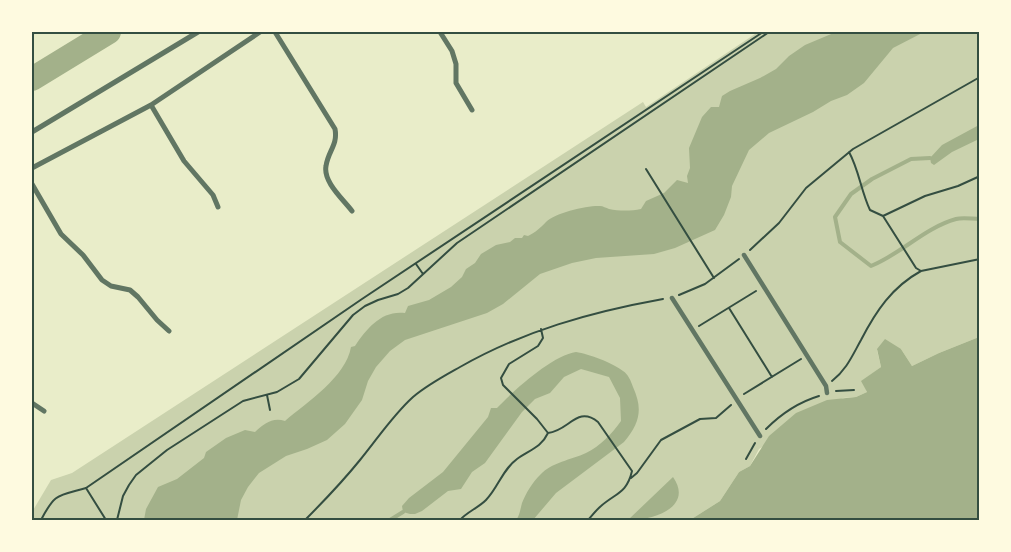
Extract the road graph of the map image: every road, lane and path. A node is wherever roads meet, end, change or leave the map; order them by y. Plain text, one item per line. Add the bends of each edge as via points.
1 (36, 32) edge
2 (198, 32) edge
3 (260, 32) edge
4 (275, 32) edge
5 (440, 32) edge
6 (763, 32) edge
7 (769, 32) edge
8 (32, 34) edge
9 (980, 77) edge
10 (151, 105) junction
11 (472, 110) dead end
12 (644, 111) junction
13 (646, 115) junction
14 (32, 132) edge
15 (849, 152) junction
16 (32, 168) edge
17 (646, 169) dead end
18 (980, 176) edge
19 (32, 184) edge
20 (218, 207) dead end
21 (352, 211) dead end
22 (883, 216) junction
23 (744, 255) junction
24 (980, 258) edge
25 (416, 264) junction
26 (921, 271) junction
27 (423, 274) junction
28 (714, 278) junction
29 (764, 287) junction
30 (672, 298) junction
31 (362, 299) junction
32 (365, 306) junction
33 (729, 307) junction
34 (541, 329) junction
35 (693, 330) junction
36 (169, 331) dead end
37 (807, 355) junction
38 (771, 377) junction
39 (826, 386) junction
40 (854, 390) dead end
41 (827, 393) junction
42 (267, 394) junction
43 (736, 399) junction
44 (32, 403) edge
45 (270, 410) dead end
46 (44, 411) dead end
47 (548, 433) junction
48 (760, 436) junction
49 (746, 459) dead end
50 (631, 478) junction
51 (86, 488) junction
52 (41, 520) edge
53 (106, 520) edge
54 (117, 520) edge
55 (305, 520) edge
56 (460, 520) edge
57 (588, 520) edge

1 - 8 path
2 - 14 street
3 - 10 street
4 - 21 street via 335,129 337,138 326,165 327,177
5 - 11 street via 452,51 456,83
6 - 12 path
7 - 13 path
9 - 15 path
10 - 16 street
10 - 20 street via 184,161
12 - 13 path
12 - 25 path
13 - 27 path via 457,243
15 - 22 path via 870,210
15 - 23 path via 806,188 778,223
17 - 28 path
18 - 22 path
19 - 36 street via 61,234 102,280 130,290
22 - 26 path
23 - 28 path
23 - 29 street
24 - 26 path
25 - 27 path
25 - 31 path
26 - 39 path via 891,293 845,370
27 - 32 path via 398,294
28 - 30 path
29 - 33 path
29 - 37 street
30 - 34 path via 584,315
30 - 35 street
31 - 32 path
31 - 51 path
32 - 42 path via 299,379
33 - 35 path
33 - 38 path
34 - 47 path via 543,338 537,346 509,364 501,378 502,385
34 - 55 path via 484,354 414,396
35 - 43 street
37 - 38 path
37 - 39 street
38 - 43 path
39 - 41 street
40 - 41 path
41 - 48 path via 795,406
42 - 45 path
42 - 54 path via 231,408 136,475 123,496
43 - 48 street
43 - 50 path via 716,418 700,419 661,440
44 - 46 street
47 - 50 path via 576,418 591,416 624,458 632,471
47 - 56 path via 541,444 509,466 488,499
48 - 49 path
50 - 57 path via 620,494
51 - 52 path via 59,495 50,502
51 - 53 path

